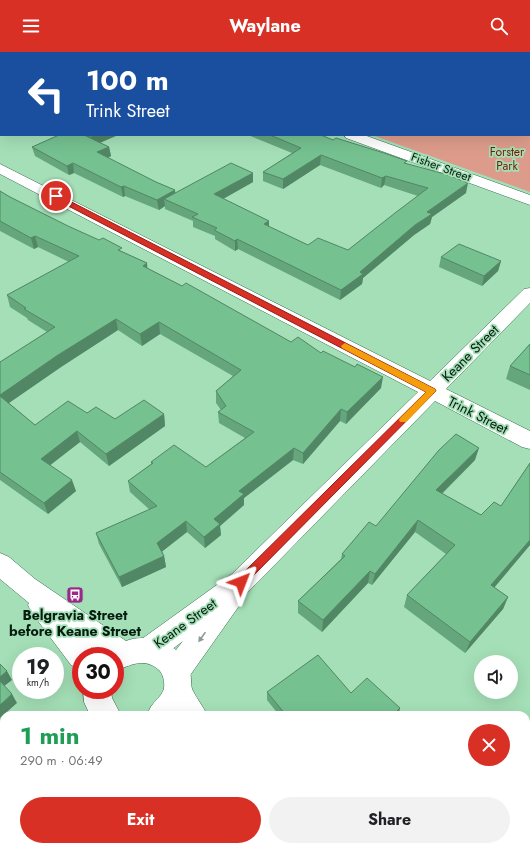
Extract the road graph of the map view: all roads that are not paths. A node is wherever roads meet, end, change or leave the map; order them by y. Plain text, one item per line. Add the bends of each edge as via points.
1 (354, 136) edge
2 (0, 168) edge
3 (530, 200) edge
4 (530, 293) edge
5 (432, 391) junction
6 (530, 441) edge
7 (0, 564) edge
8 (241, 582) junction
9 (26, 587) junction
10 (74, 647) edge
11 (129, 654) edge
12 (172, 693) edge
13 (188, 711) edge

1 - 3 street, Fisher Street
2 - 5 street, Trink Street
4 - 5 street, Keane Street
5 - 6 street, Trink Street
5 - 8 street, Keane Street
7 - 9 street
8 - 11 street, Keane Street
8 -> 12 street, Keane Street
9 - 10 street
9 - 11 street
11 - 12 street via 158,652 166,657
12 - 13 street

